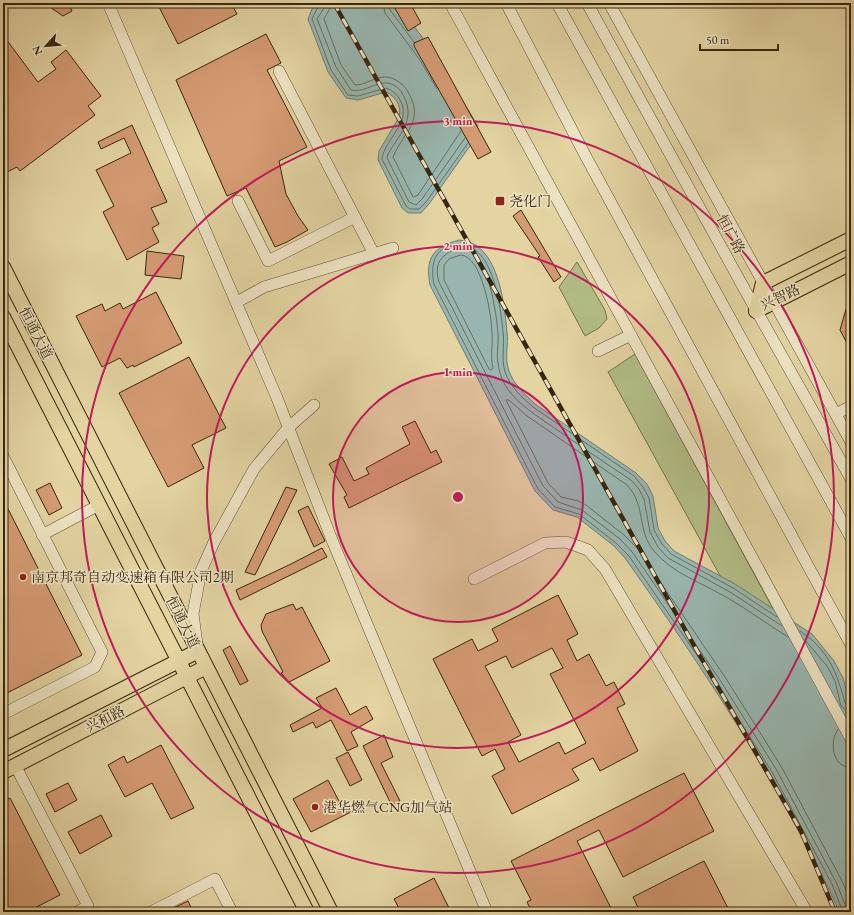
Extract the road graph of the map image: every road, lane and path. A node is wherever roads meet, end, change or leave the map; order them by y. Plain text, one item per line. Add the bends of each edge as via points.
1 (108, 3) edge
2 (450, 3) edge
3 (506, 3) edge
4 (557, 3) edge
5 (587, 3) edge
6 (609, 3) edge
7 (279, 71) dead end
8 (238, 201) dead end
9 (354, 217) junction
10 (851, 239) edge
11 (393, 248) dead end
12 (374, 254) junction
13 (851, 263) edge
14 (3, 268) edge
15 (763, 283) junction
16 (773, 301) junction
17 (237, 302) junction
18 (756, 310) junction
19 (3, 317) edge
20 (631, 334) junction
21 (598, 351) dead end
22 (314, 405) dead end
23 (851, 406) edge
24 (836, 414) junction
25 (288, 428) junction
26 (851, 442) edge
27 (3, 456) edge
28 (851, 479) edge
29 (99, 505) junction
30 (42, 535) junction
31 (851, 538) edge
32 (474, 579) dead end
33 (851, 645) edge
34 (198, 651) junction
35 (178, 661) junction
36 (206, 667) junction
37 (186, 677) junction
38 (3, 714) edge
39 (851, 739) edge
40 (3, 750) edge
41 (9, 768) edge
42 (77, 912) edge
43 (151, 912) edge
44 (232, 912) edge
45 (307, 912) edge
46 (331, 912) edge
47 (487, 912) edge
48 (807, 912) edge

1 - 17 street
2 - 20 street
3 - 33 street via 588,160
4 - 31 street
5 - 18 street, 恒广路
6 - 15 street, 恒广路
7 - 9 street
8 - 9 street via 268,261
9 - 12 street
10 - 15 main road, 兴智路
11 - 12 street
12 - 17 street via 264,287
13 - 16 main road, 兴智路
14 - 34 main road, 恒通大道
15 - 16 street, 恒广路
15 - 18 main road, 兴智路
16 - 18 main road, 兴智路
16 - 24 street, 恒广路
17 - 25 street
18 - 28 street, 恒广路
19 - 29 main road, 恒通大道
20 - 21 street
20 - 39 street
22 - 25 street
23 - 24 street
24 - 26 street, 恒广路
25 - 34 street via 254,469 214,542 202,571 193,614
25 - 47 street via 335,548
27 - 30 street
29 - 30 street
29 - 35 main road, 恒通大道
30 - 38 street via 102,652 95,667
32 - 48 street via 544,543 566,542 588,550 605,569
34 - 35 main road, 兴和路
34 - 36 main road, 恒通大道
35 - 37 main road, 恒通大道
35 - 40 main road, 兴和路
36 - 37 main road, 兴和路
36 - 46 main road, 恒通大道
37 - 41 main road, 兴和路
37 - 45 main road, 恒通大道
41 - 42 street via 88,906
43 - 44 street via 216,879

